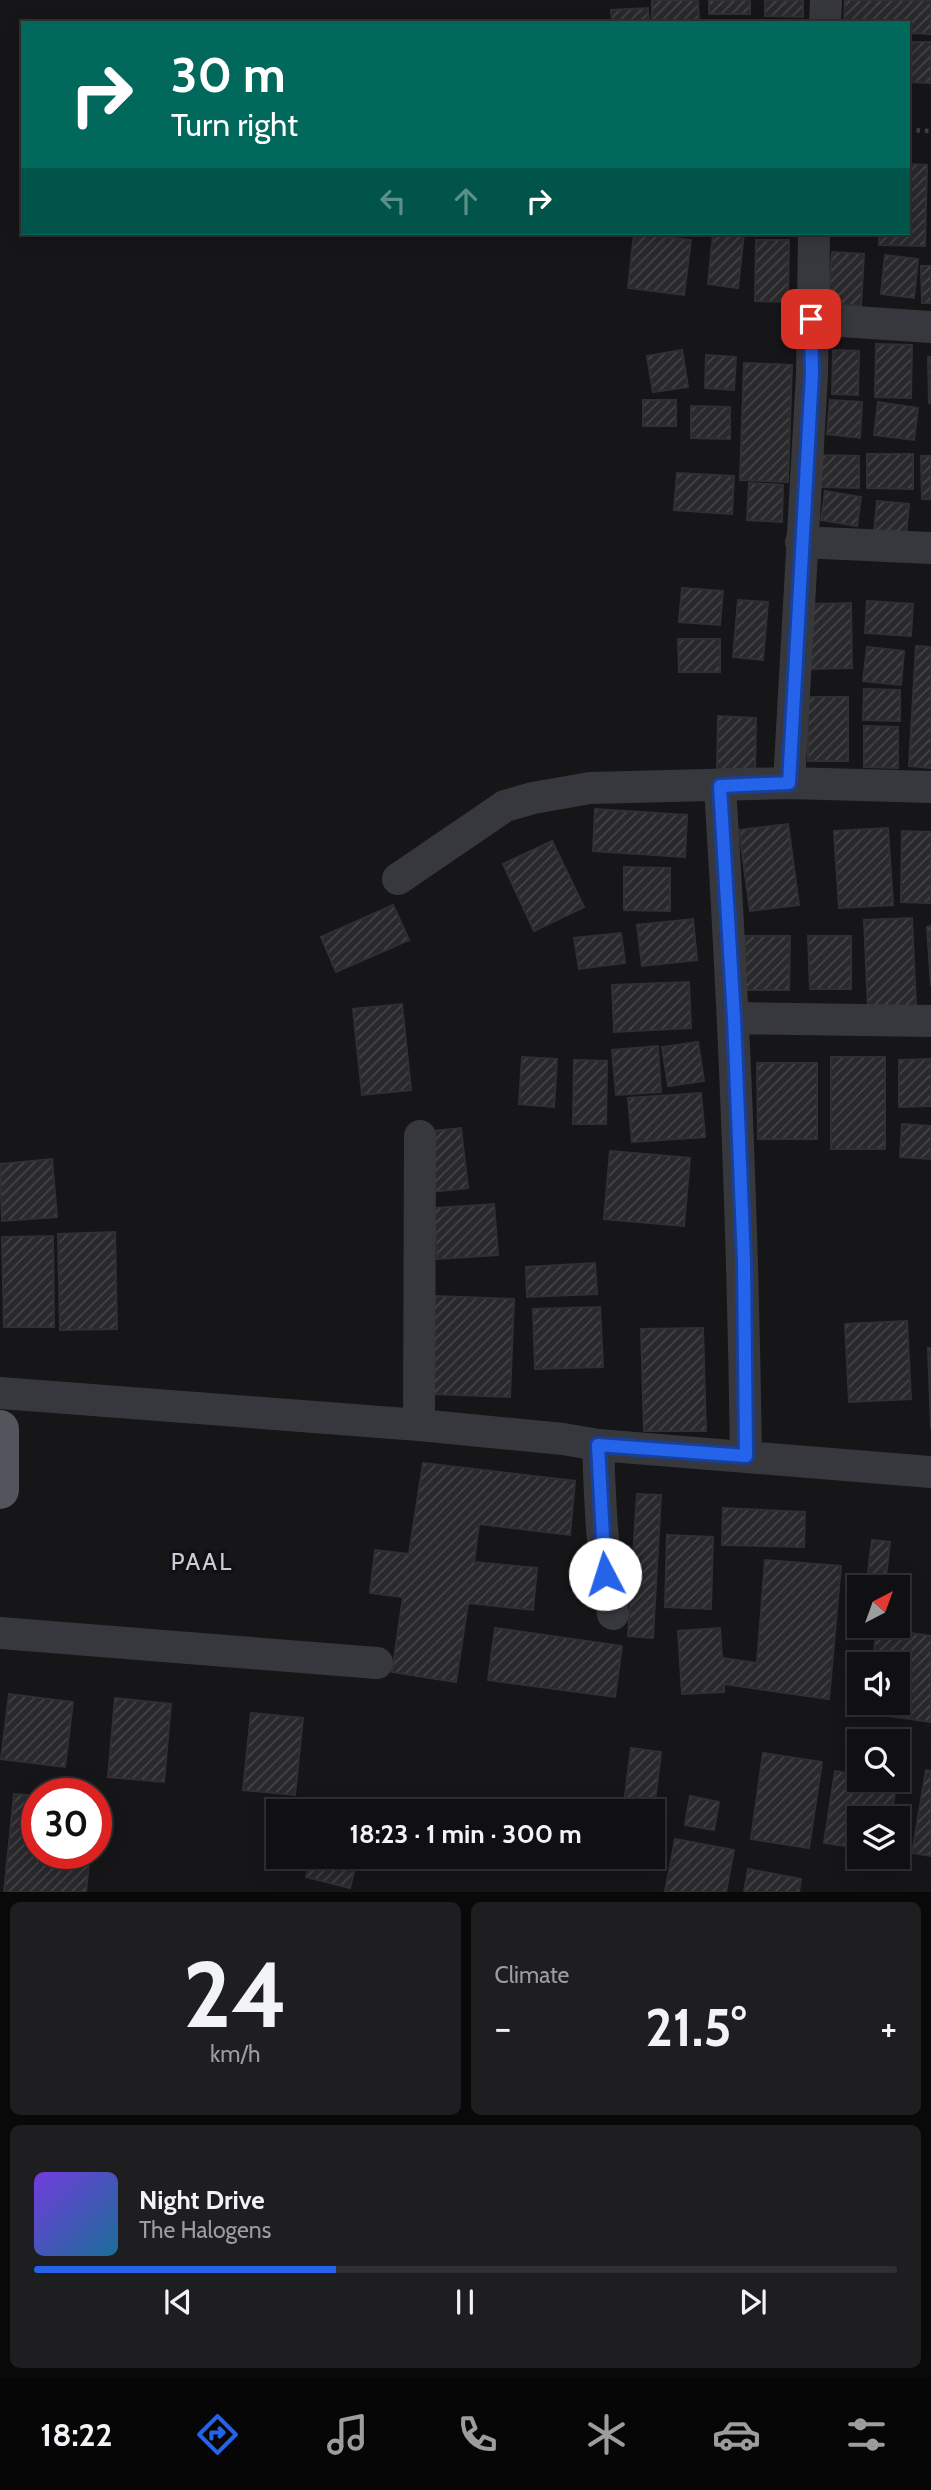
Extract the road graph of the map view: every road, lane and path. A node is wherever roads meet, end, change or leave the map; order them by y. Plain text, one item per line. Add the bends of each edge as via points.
1 (826, 0) edge
2 (825, 21) edge
3 (910, 130) edge
4 (931, 131) edge
5 (814, 235) edge
6 (811, 319) junction
7 (931, 327) edge
8 (801, 542) junction
9 (931, 548) edge
10 (789, 783) junction
11 (720, 786) junction
12 (931, 788) edge
13 (398, 879) dead end
14 (734, 1018) junction
15 (931, 1021) edge
16 (420, 1136) dead end
17 (0, 1393) edge
18 (419, 1425) junction
19 (0, 1429) edge
20 (598, 1445) junction
21 (746, 1456) junction
22 (931, 1472) edge
23 (0, 1490) edge
24 (613, 1614) dead end
25 (0, 1633) edge
26 (377, 1663) dead end

1 - 2 street
3 - 4 path
5 - 6 street
6 - 7 street
6 - 8 street
8 - 9 street
8 - 10 street
10 - 11 street
10 - 12 street
11 - 13 street via 590,788 505,806
11 - 14 street
14 - 15 street
14 - 21 street
16 - 18 street
17 - 18 street
18 - 20 street
19 - 23 main road
20 - 21 street
20 - 24 street via 602,1544
21 - 22 street
25 - 26 street

